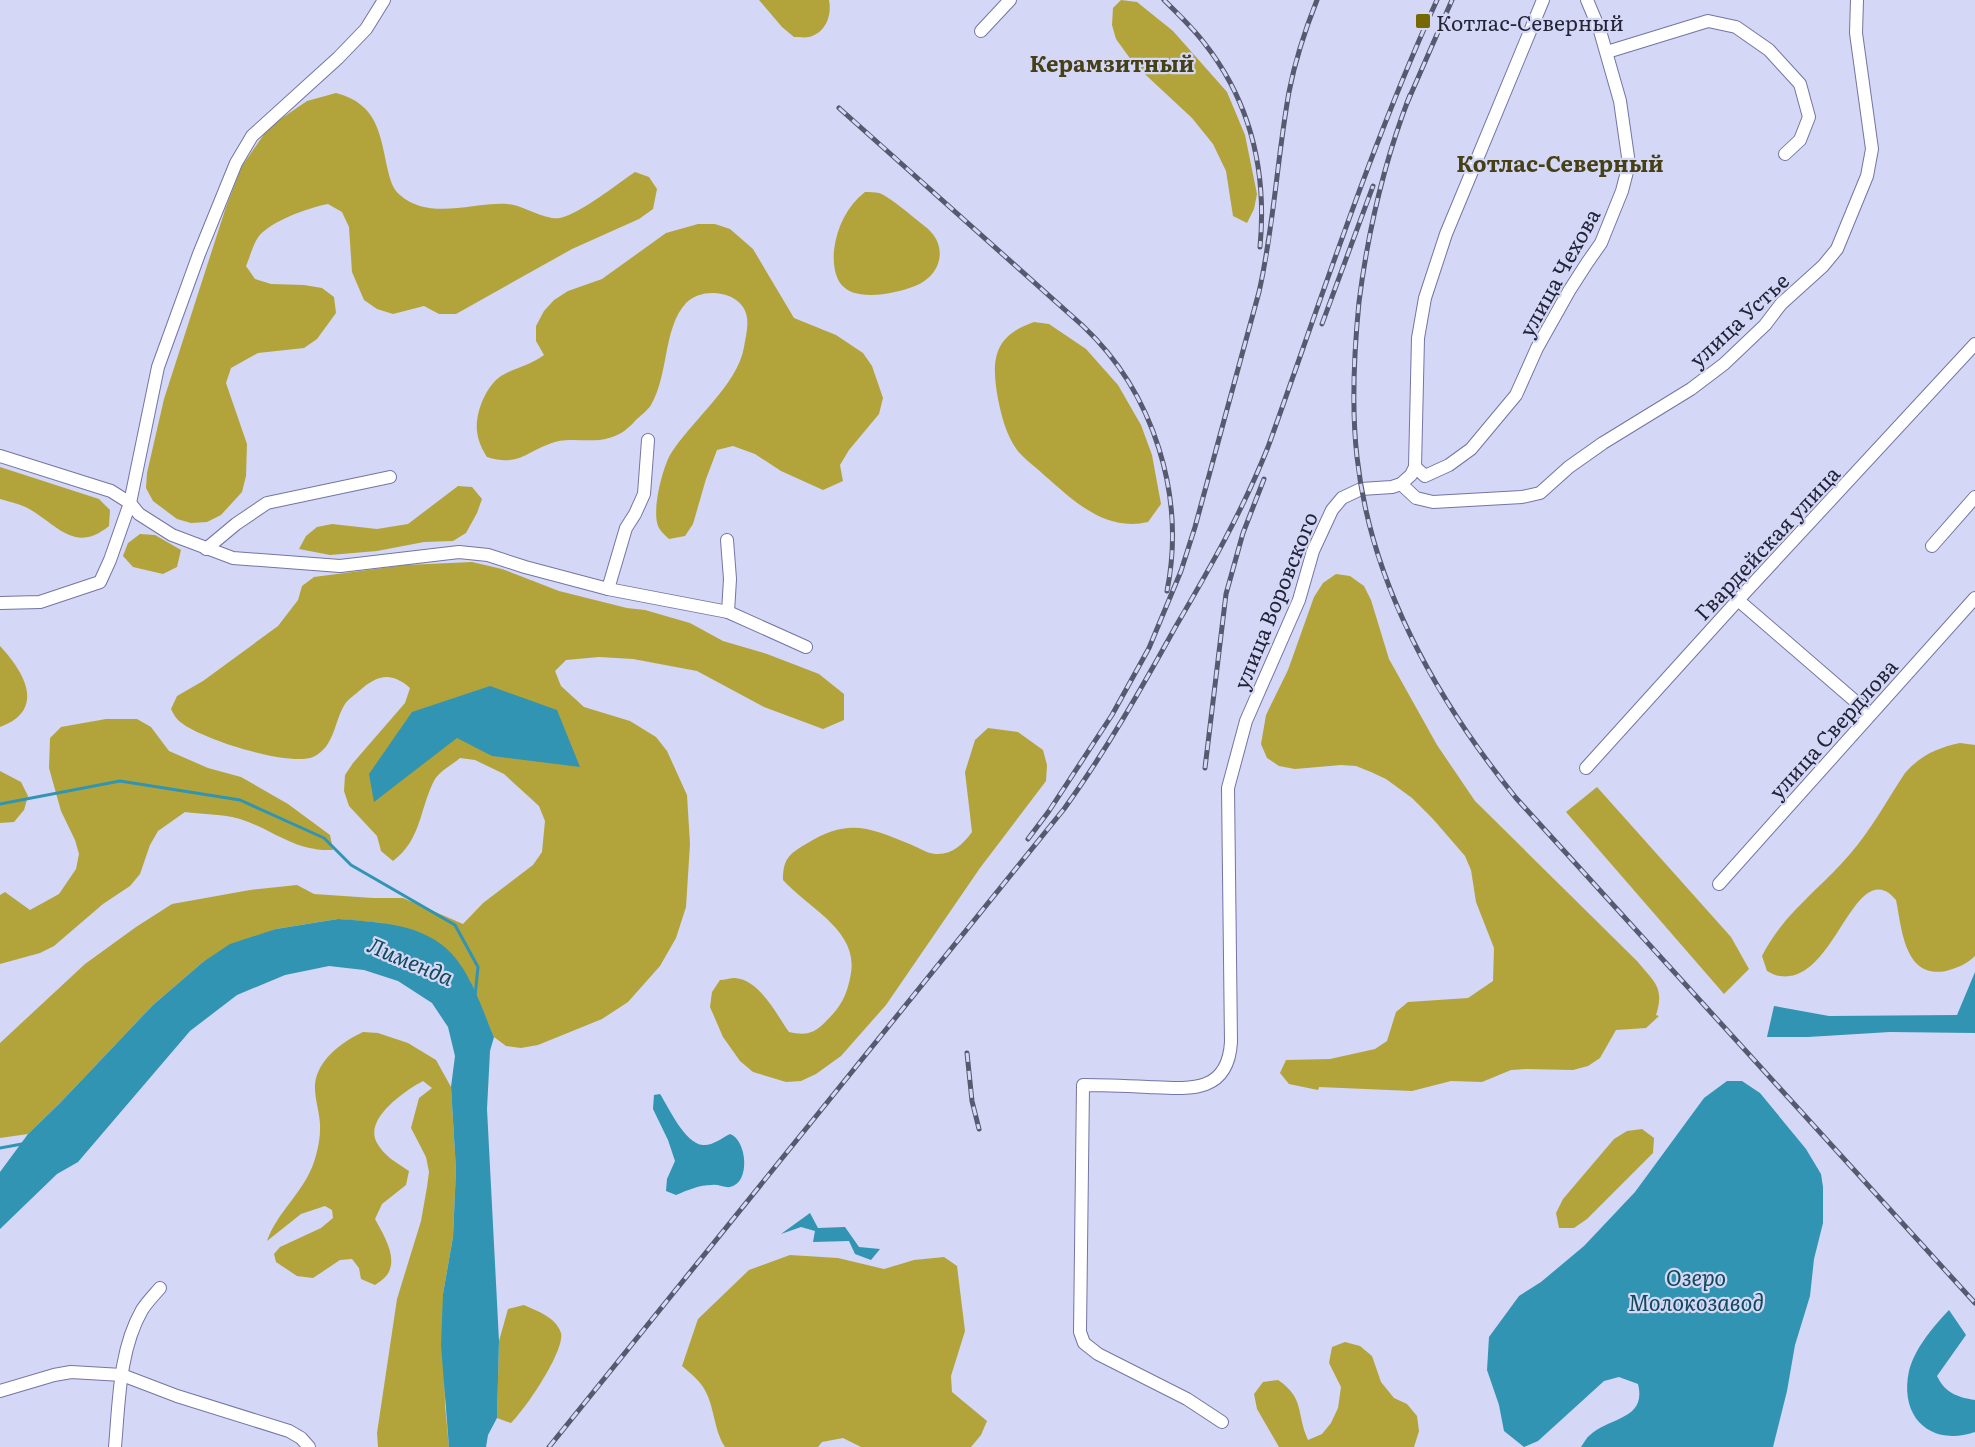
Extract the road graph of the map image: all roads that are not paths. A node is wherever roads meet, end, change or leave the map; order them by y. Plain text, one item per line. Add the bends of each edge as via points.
1 (384, 0) edge
2 (1010, 0) edge
3 (1543, 0) edge
4 (1587, 0) edge
5 (1857, 0) edge
6 (981, 31) dead end
7 (1607, 52) junction
8 (1785, 154) dead end
9 (1975, 344) edge
10 (648, 440) dead end
11 (0, 456) edge
12 (1415, 467) junction
13 (390, 477) dead end
14 (1401, 484) junction
15 (1975, 497) edge
16 (130, 503) junction
17 (727, 540) dead end
18 (1932, 546) dead end
19 (206, 549) junction
20 (608, 589) junction
21 (1975, 598) edge
22 (1738, 600) junction
23 (0, 603) edge
24 (728, 612) junction
25 (806, 646) dead end
26 (1870, 714) junction
27 (1586, 768) dead end
28 (1719, 884) dead end
29 (160, 1288) dead end
30 (122, 1375) junction
31 (0, 1391) edge
32 (1222, 1422) dead end
33 (115, 1447) edge
34 (309, 1447) edge

1 - 16 street via 366,29 338,58 252,136 236,163 158,367
2 - 6 street
3 - 12 street via 1446,234 1425,298 1418,338
4 - 7 street, улица Чехова
5 - 14 street, улица Устье via 1856,33 1872,149 1867,176 1837,249 1823,266 1724,364 1603,443 1540,493 1522,498 1433,502 1416,498
7 - 8 street via 1708,21 1736,27 1769,50 1800,84 1809,117 1800,140
7 - 12 street, улица Чехова via 1620,101 1629,164 1601,243 1537,348 1516,395 1493,424 1471,449 1449,465 1425,476
9 - 22 street, Гвардейская улица
10 - 20 street via 644,494 626,528
11 - 16 street via 111,491
12 - 14 street
13 - 19 street via 267,503
14 - 32 street, улица Воровского via 1362,489 1342,498 1332,510 1319,535 1299,600 1245,721 1228,788 1231,1042 1226,1067 1213,1081 1194,1087 1083,1084 1080,1332 1084,1342 1098,1354 1187,1399
15 - 18 street
16 - 19 street via 139,514 172,535
16 - 23 street via 100,582 40,602
17 - 24 street
19 - 20 street via 233,558 340,566 468,553 488,555
20 - 24 street
21 - 26 street, улица Свердлова
22 - 26 street
22 - 27 street, Гвардейская улица
24 - 25 street
26 - 28 street, улица Свердлова
29 - 30 street via 143,1309
30 - 31 street via 54,1374
30 - 33 street
30 - 34 street via 289,1431

